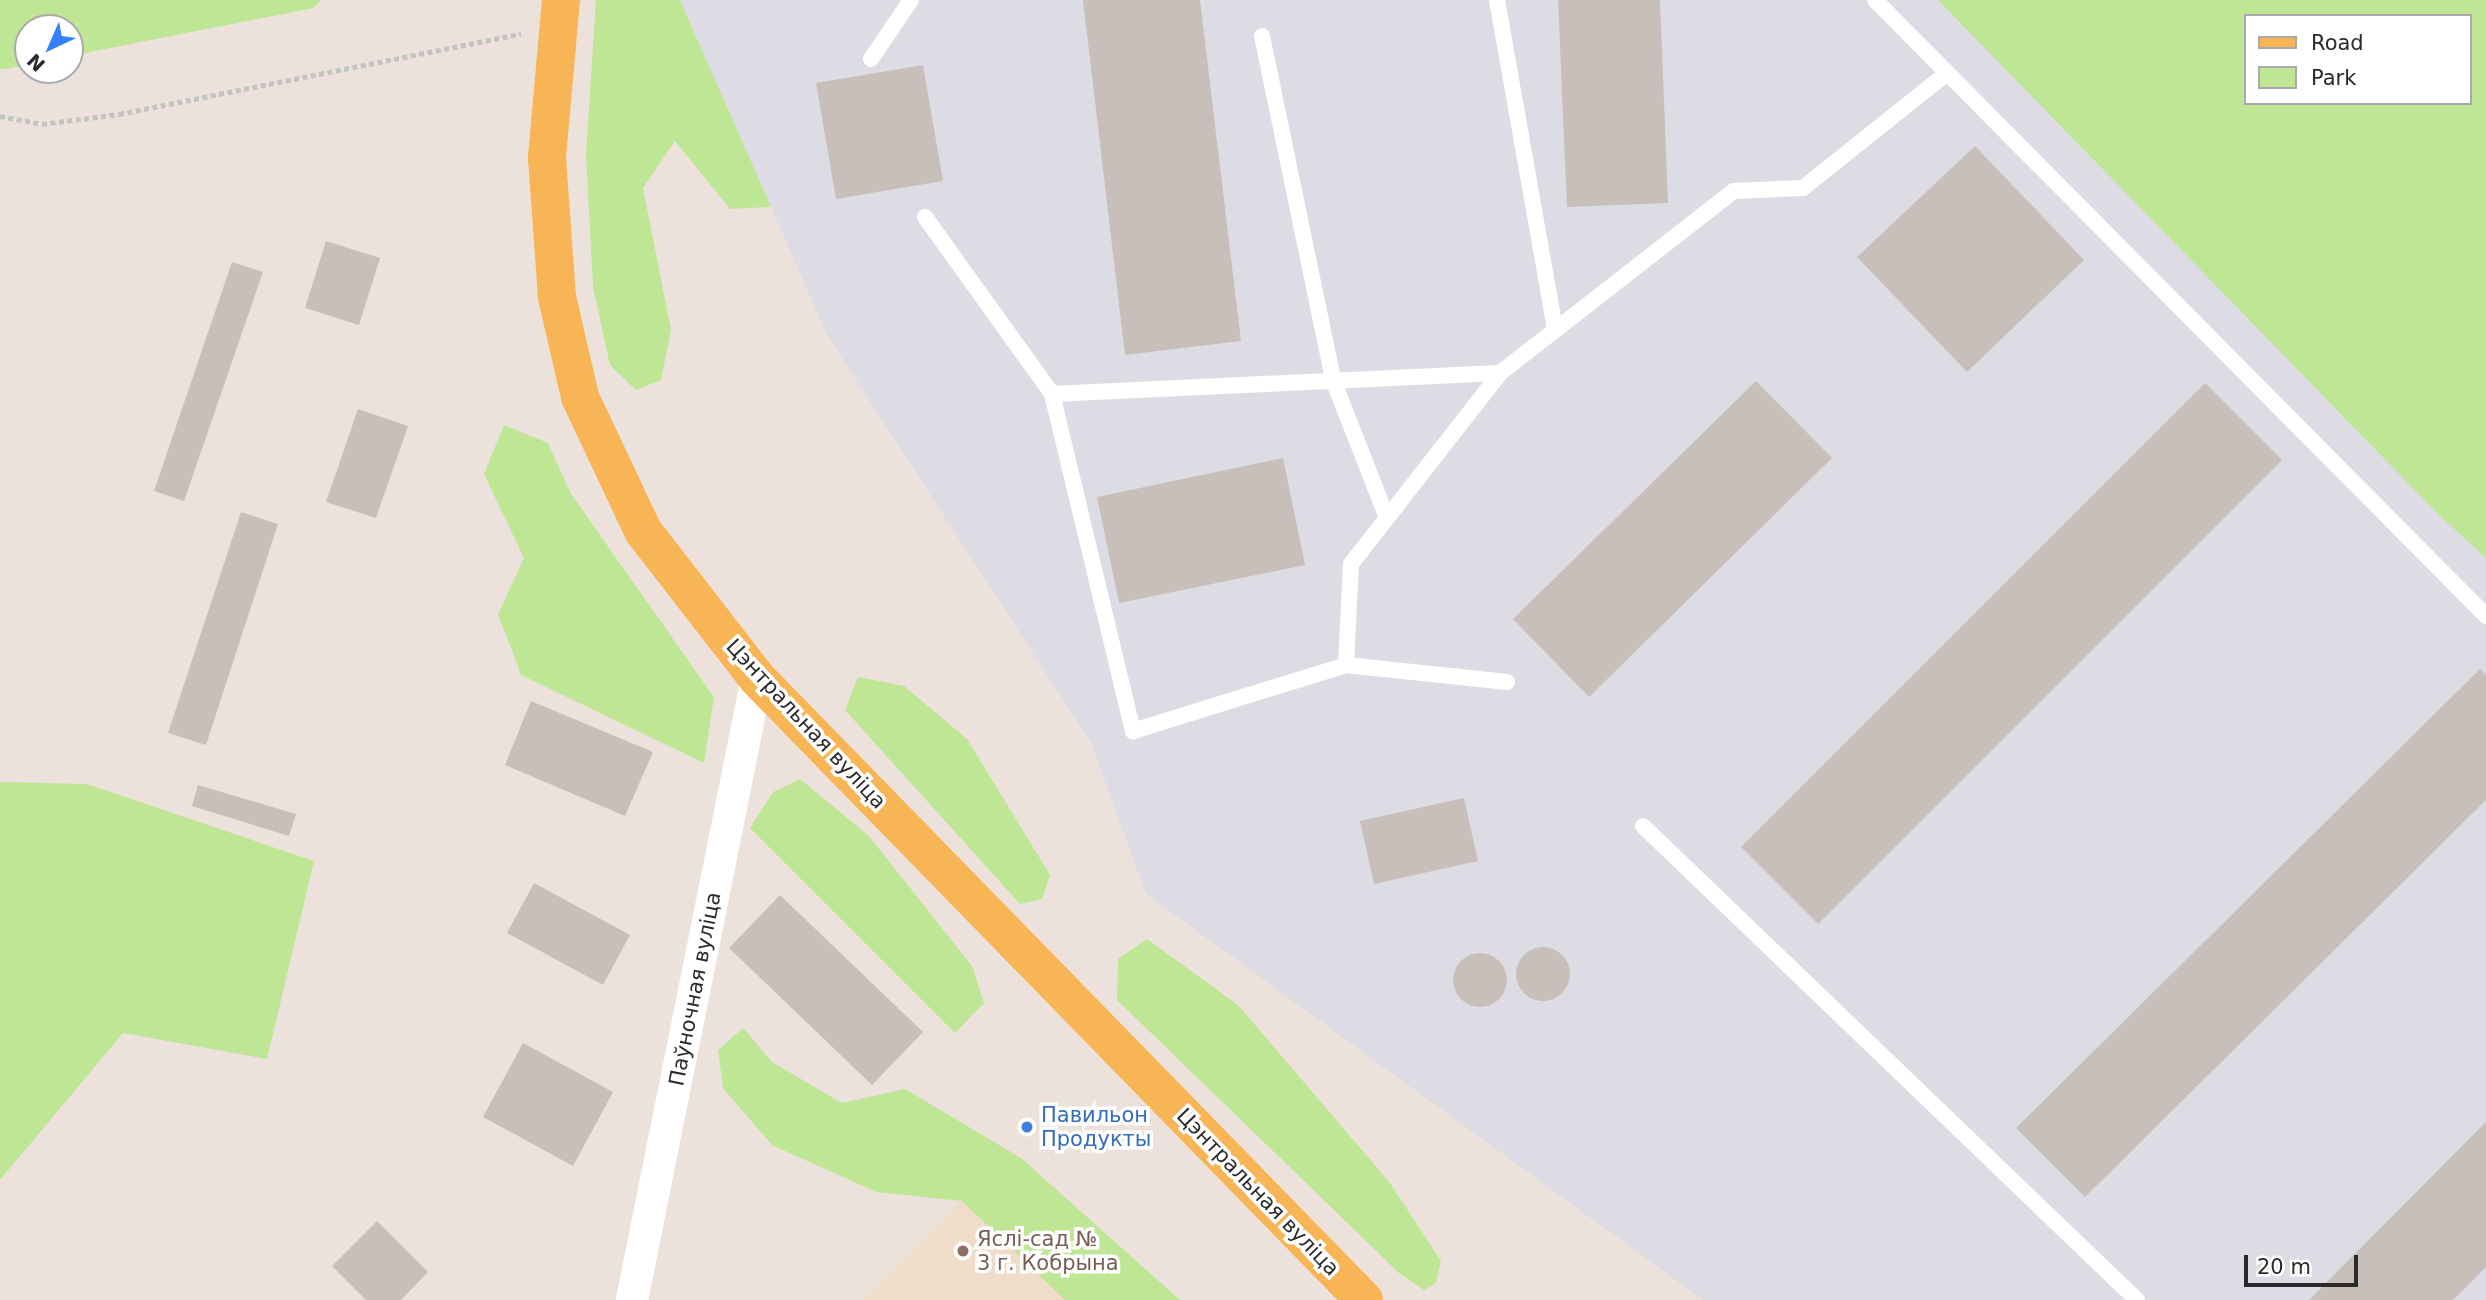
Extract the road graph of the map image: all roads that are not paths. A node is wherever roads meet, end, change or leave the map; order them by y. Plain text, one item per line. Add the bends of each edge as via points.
1 (911, 0) edge
2 (1497, 0) edge
3 (1875, 0) edge
4 (560, 13) edge
5 (1262, 36) dead end
6 (871, 59) dead end
7 (1947, 73) junction
8 (925, 217) dead end
9 (1555, 329) junction
10 (1500, 373) junction
11 (1333, 380) junction
12 (1052, 394) junction
13 (1387, 518) junction
14 (2486, 616) edge
15 (1346, 665) junction
16 (757, 678) junction
17 (1507, 682) dead end
18 (1643, 826) dead end
19 (632, 1300) edge
20 (1364, 1300) edge
21 (2137, 1300) edge

1 - 6 lane
2 - 9 lane
3 - 7 lane
4 - 16 main road, Цэнтральная вуліца via 547,158 557,297 580,397 643,531
5 - 11 lane
7 - 9 lane via 1803,188 1734,191
7 - 14 lane
8 - 12 lane
9 - 10 lane
10 - 11 lane
10 - 13 lane
11 - 12 lane
11 - 13 lane
12 - 15 lane via 1133,731
13 - 15 lane via 1351,564
15 - 17 lane
16 - 19 street, Паўночная вуліца
16 - 20 main road, Цэнтральная вуліца
18 - 21 lane

